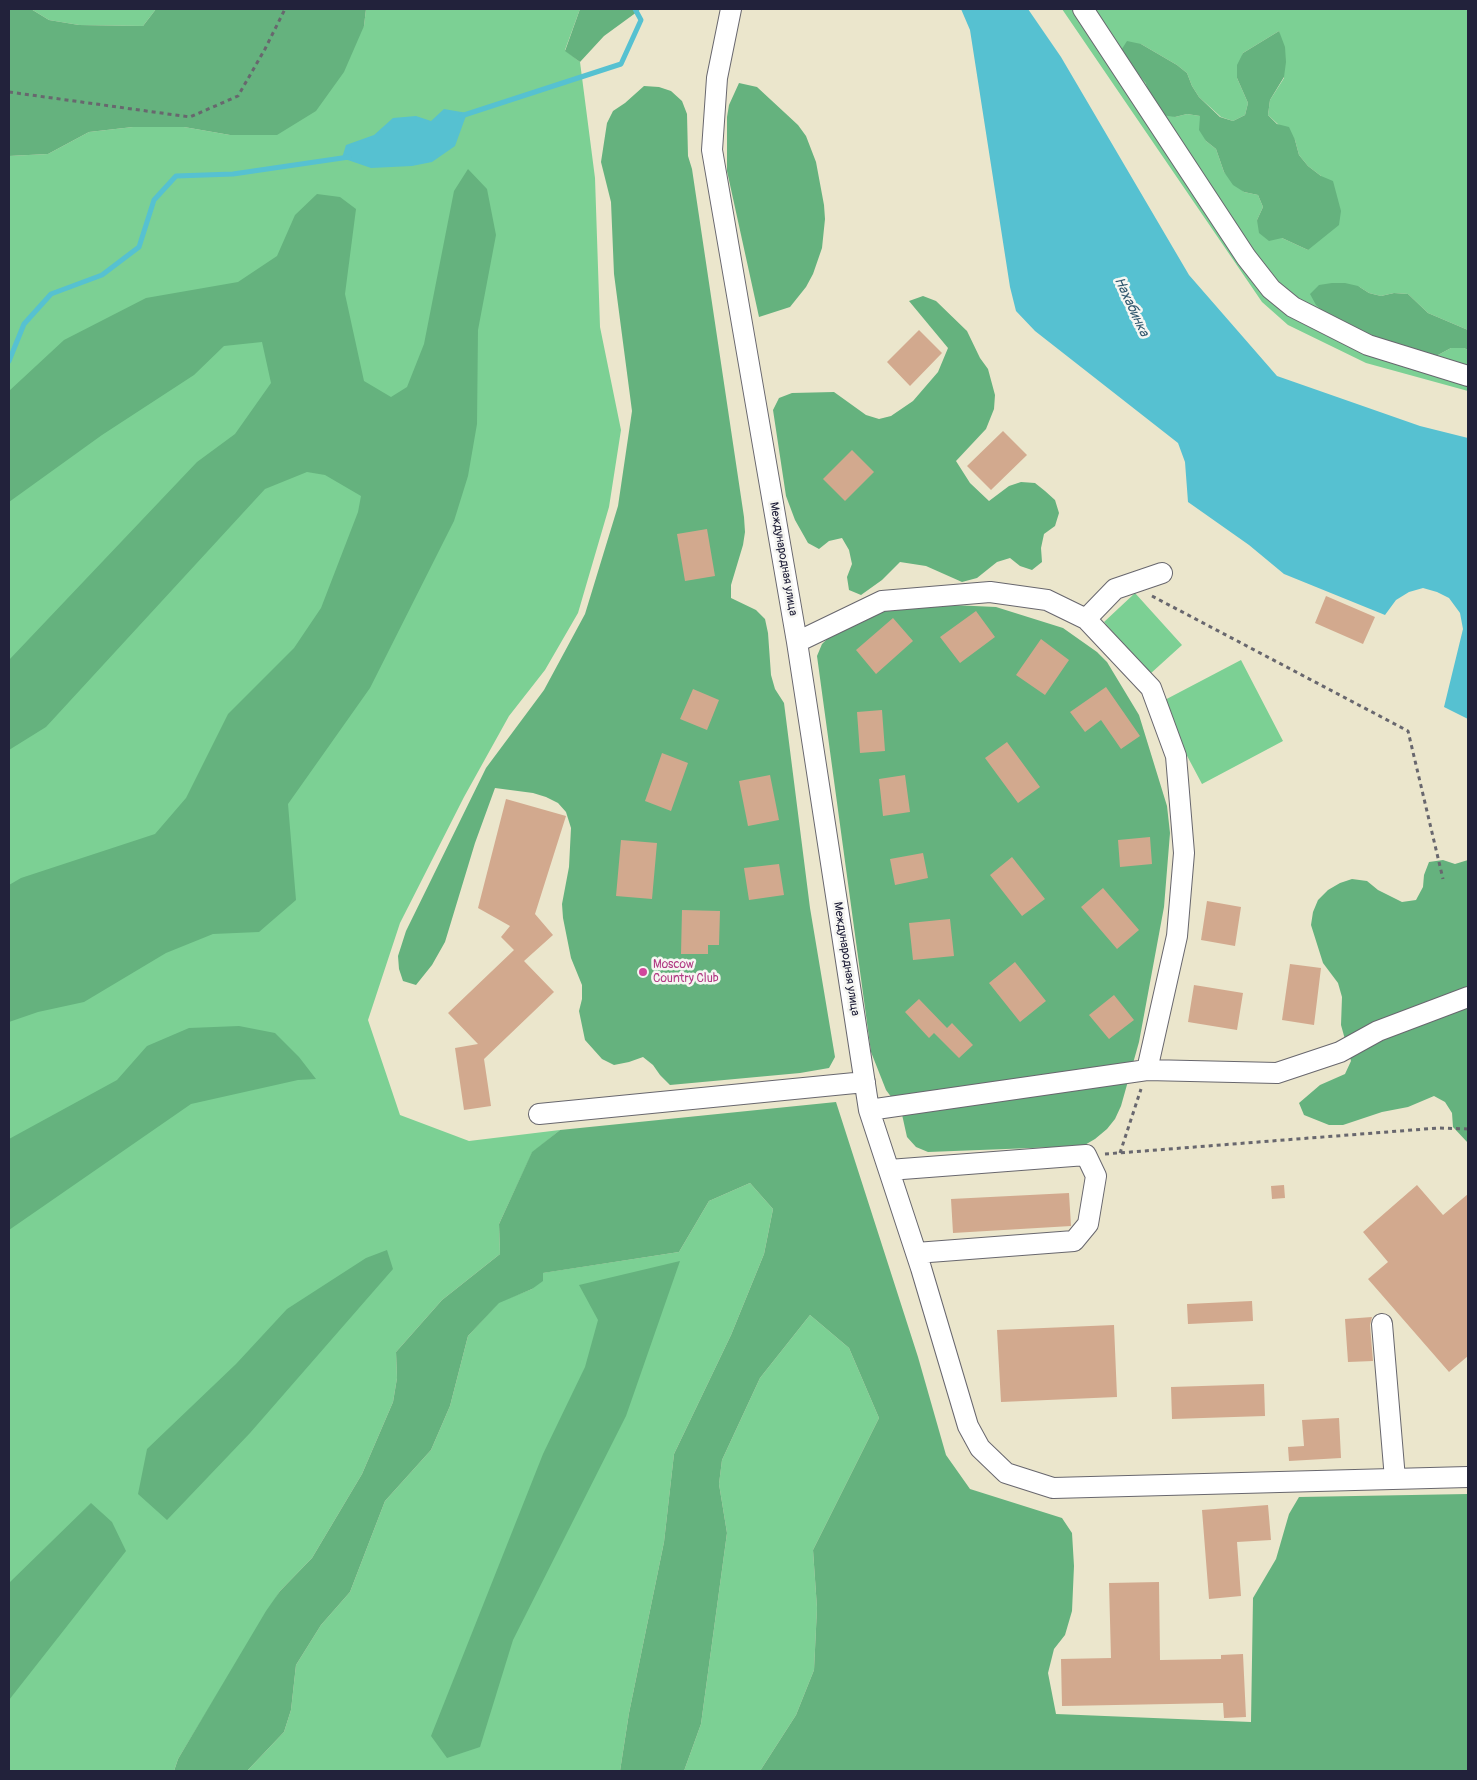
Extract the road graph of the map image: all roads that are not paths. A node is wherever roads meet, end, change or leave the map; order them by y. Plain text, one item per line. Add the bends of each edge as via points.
1 (731, 9) edge
2 (1083, 9) edge
3 (1468, 376) edge
4 (1162, 573) dead end
5 (1086, 619) junction
6 (797, 642) junction
7 (1468, 997) edge
8 (1147, 1070) junction
9 (865, 1082) junction
10 (869, 1110) junction
11 (539, 1114) dead end
12 (889, 1170) junction
13 (916, 1253) junction
14 (1382, 1324) dead end
15 (1468, 1477) edge
16 (1394, 1479) junction

1 - 6 street, Международная улица via 716,78 712,150
2 - 3 street via 1246,257 1271,289 1293,307 1368,345
4 - 5 street via 1115,589
5 - 6 street via 1047,600 990,592 882,601
5 - 8 street via 1151,688 1176,756 1184,853 1177,936
6 - 9 street, Международная улица
7 - 8 street via 1378,1031 1340,1052 1276,1073
8 - 10 street
9 - 10 street, Международная улица
9 - 11 street
10 - 12 street, Международная улица
12 - 13 street, Международная улица
12 - 13 street via 1086,1155 1096,1176 1088,1224 1074,1241
13 - 16 street, Международная улица via 968,1426 980,1448 1006,1473 1053,1488
14 - 16 street
15 - 16 street, Международная улица

